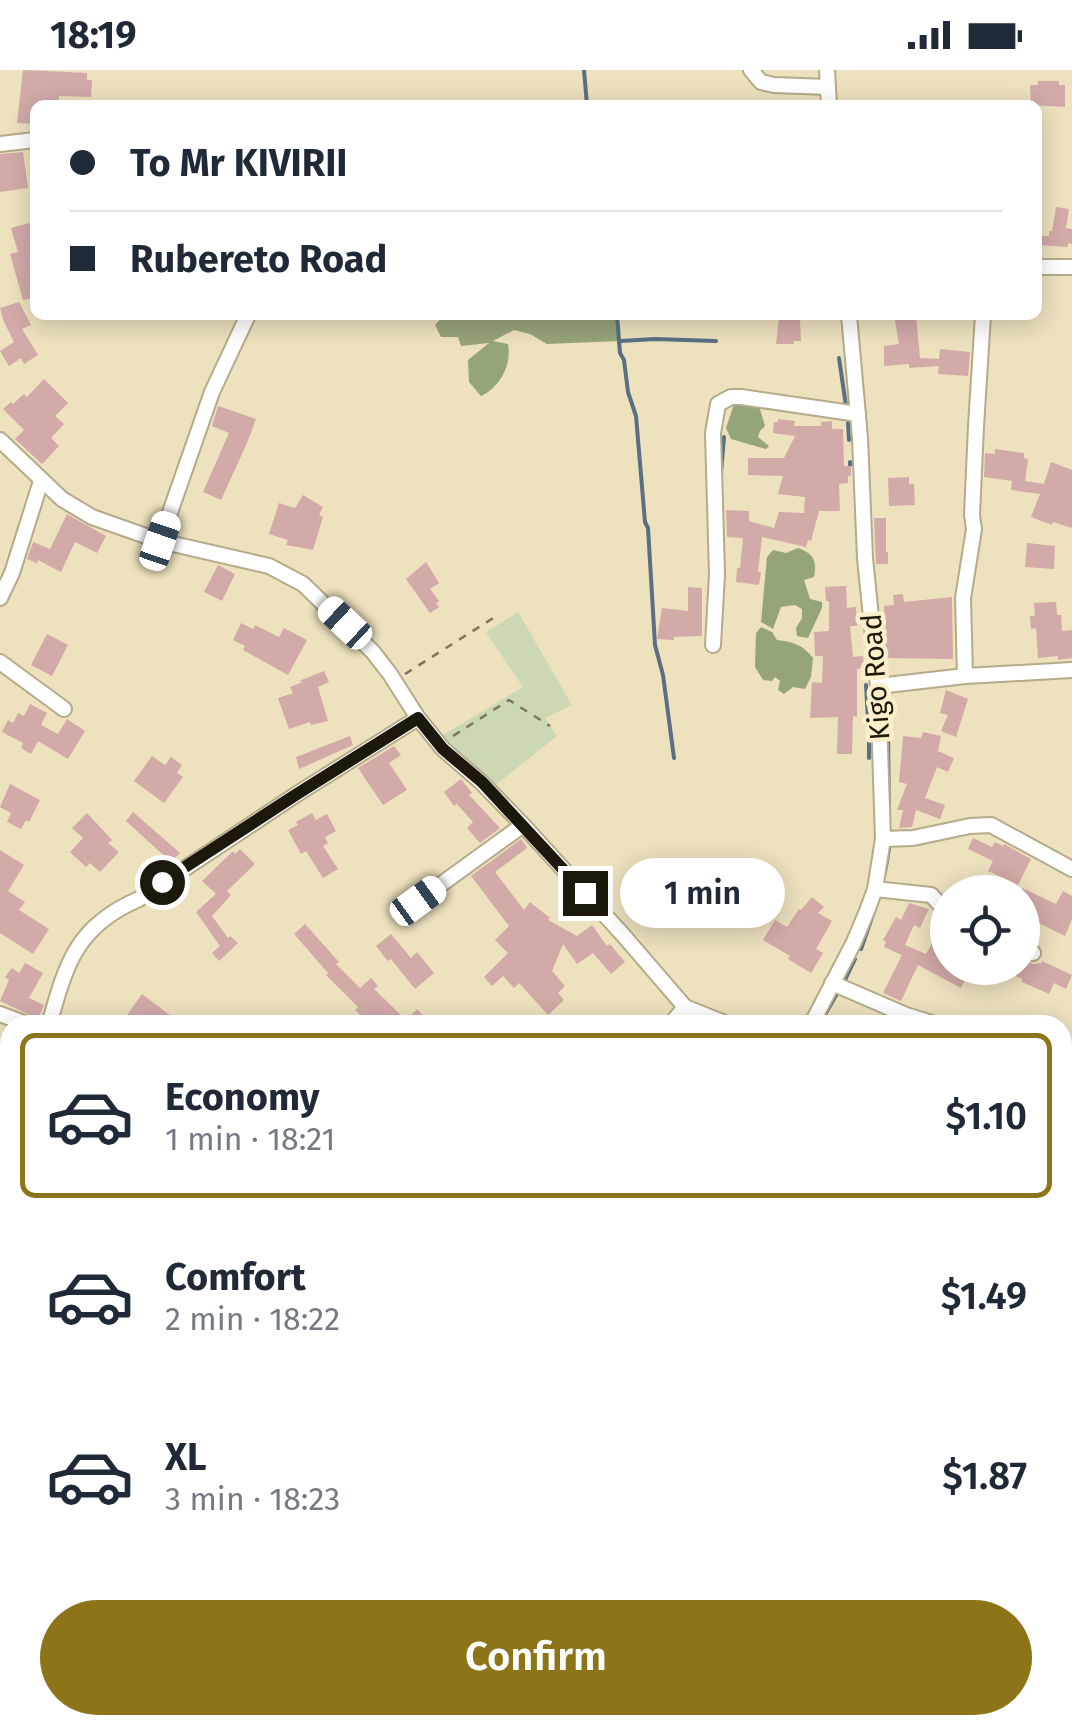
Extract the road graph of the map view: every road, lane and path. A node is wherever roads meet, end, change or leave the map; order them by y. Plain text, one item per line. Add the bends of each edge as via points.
1 (751, 70) edge
2 (827, 70) edge
3 (828, 87) junction
4 (829, 100) edge
5 (30, 141) edge
6 (0, 144) edge
7 (1072, 266) edge
8 (1042, 268) edge
9 (246, 320) edge
10 (849, 320) edge
11 (984, 320) edge
12 (858, 414) junction
13 (0, 440) edge
14 (40, 481) junction
15 (160, 541) junction
16 (0, 598) edge
17 (498, 615) dead end
18 (713, 645) dead end
19 (0, 662) edge
20 (1072, 670) edge
21 (965, 676) junction
22 (395, 680) junction
23 (878, 686) junction
24 (64, 709) dead end
25 (418, 718) junction
26 (550, 726) dead end
27 (439, 744) junction
28 (523, 824) junction
29 (883, 839) junction
30 (1072, 868) edge
31 (875, 889) junction
32 (930, 895) edge
33 (418, 901) dead end
34 (832, 983) junction
35 (685, 1007) junction
36 (51, 1015) edge
37 (678, 1015) edge
38 (705, 1015) edge
39 (815, 1015) edge
40 (906, 1015) edge

1 - 3 street via 774,85
2 - 3 street
3 - 4 street
5 - 6 street
7 - 8 street
9 - 15 street via 212,392
10 - 12 street, Kigo Road
11 - 21 street via 964,598
12 - 18 street via 731,397 718,404
12 - 23 street, Kigo Road
13 - 14 street
14 - 15 street via 92,518
14 - 16 street
15 - 22 street via 269,566 303,584
17 - 22 path
19 - 24 street
20 - 21 street
21 - 23 street
22 - 25 street
23 - 29 street, Kigo Road
25 - 27 street
25 - 36 street via 98,922 70,959
26 - 27 path via 509,700
27 - 28 street
28 - 33 street
28 - 35 street
29 - 30 street via 991,825
29 - 31 street, Kigo Road
31 - 32 street
31 - 34 street, Kigo Road
34 - 39 street, Kigo Road
34 - 40 street
35 - 37 street
35 - 38 street

